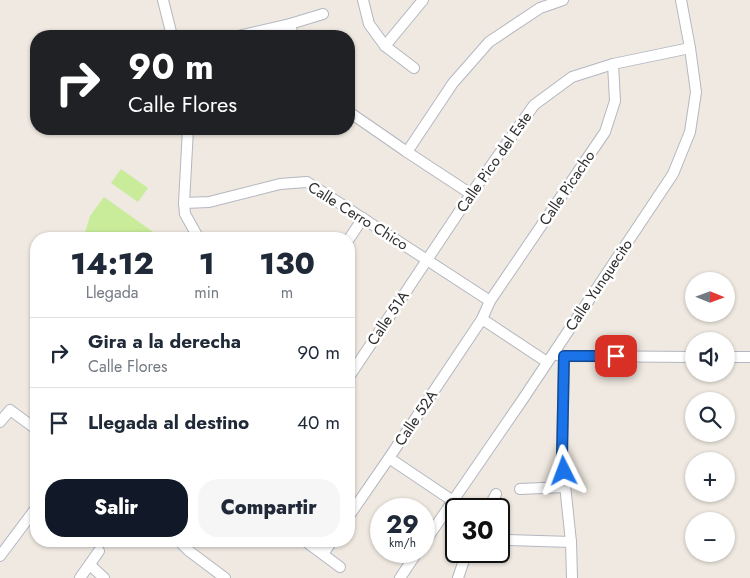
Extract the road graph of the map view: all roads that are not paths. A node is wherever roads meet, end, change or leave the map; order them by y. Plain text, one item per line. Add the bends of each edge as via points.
1 (163, 0) edge
2 (364, 0) edge
3 (423, 0) edge
4 (563, 0) edge
5 (680, 0) edge
6 (323, 14) dead end
7 (290, 24) junction
8 (170, 30) edge
9 (264, 30) edge
10 (292, 30) edge
11 (385, 46) junction
12 (690, 48) junction
13 (613, 64) junction
14 (414, 68) dead end
15 (355, 116) edge
16 (188, 135) edge
17 (407, 152) junction
18 (471, 194) junction
19 (184, 203) junction
20 (363, 218) junction
21 (195, 232) edge
22 (353, 232) edge
23 (427, 259) junction
24 (490, 301) junction
25 (482, 319) junction
26 (564, 356) junction
27 (685, 357) edge
28 (735, 357) edge
29 (750, 357) edge
30 (550, 358) junction
31 (355, 368) edge
32 (0, 422) edge
33 (30, 425) edge
34 (389, 458) junction
35 (565, 487) junction
36 (520, 489) dead end
37 (496, 494) dead end
38 (449, 498) edge
39 (455, 498) edge
40 (494, 498) edge
41 (355, 507) edge
42 (445, 513) edge
43 (30, 516) edge
44 (435, 527) edge
45 (510, 540) edge
46 (571, 542) junction
47 (185, 547) edge
48 (314, 547) edge
49 (328, 547) edge
50 (99, 551) dead end
51 (323, 554) junction
52 (0, 556) edge
53 (410, 563) edge
54 (463, 563) edge
55 (90, 565) junction
56 (340, 568) dead end
57 (80, 578) edge
58 (104, 578) edge
59 (225, 578) edge
60 (400, 578) edge
61 (458, 578) edge
62 (572, 578) edge

1 - 8 street
2 - 11 street via 368,24
3 - 11 street
4 - 17 street via 540,8 489,42 453,83
5 - 12 street, Calle Yunquecito
6 - 7 street
7 - 9 street
7 - 10 street
11 - 14 street
12 - 13 street, Calle Pico del Este
12 - 30 street, Calle Yunquecito via 696,92 690,132 673,174
13 - 18 street, Calle Pico del Este via 572,77 534,105
13 - 24 street, Calle Picacho via 614,102 605,132
15 - 17 street
16 - 19 street
17 - 18 street
18 - 23 street, Calle Pico del Este
19 - 20 street, Calle Cerro Chico via 209,202 280,184 308,182
19 - 21 street via 184,214
20 - 22 street
20 - 23 street, Calle Cerro Chico
23 - 24 street, Calle Cerro Chico
23 - 31 street, Calle 51A
24 - 25 street, Calle Picacho
25 - 30 street
25 - 34 street, Calle 52A
26 - 27 street
26 - 30 street
26 - 35 street via 562,456
28 - 29 street
30 - 39 street, Calle Yunquecito
32 - 33 street via 10,410
34 - 38 street
34 - 41 street, Calle 52A
35 - 36 street
35 - 46 street
37 - 40 street
42 - 44 street, Calle Yunquecito
43 - 52 street
45 - 46 street
46 - 62 street
47 - 59 street
48 - 51 street
49 - 51 street
50 - 55 street
51 - 56 street
53 - 60 street
54 - 61 street
55 - 57 street
55 - 58 street

